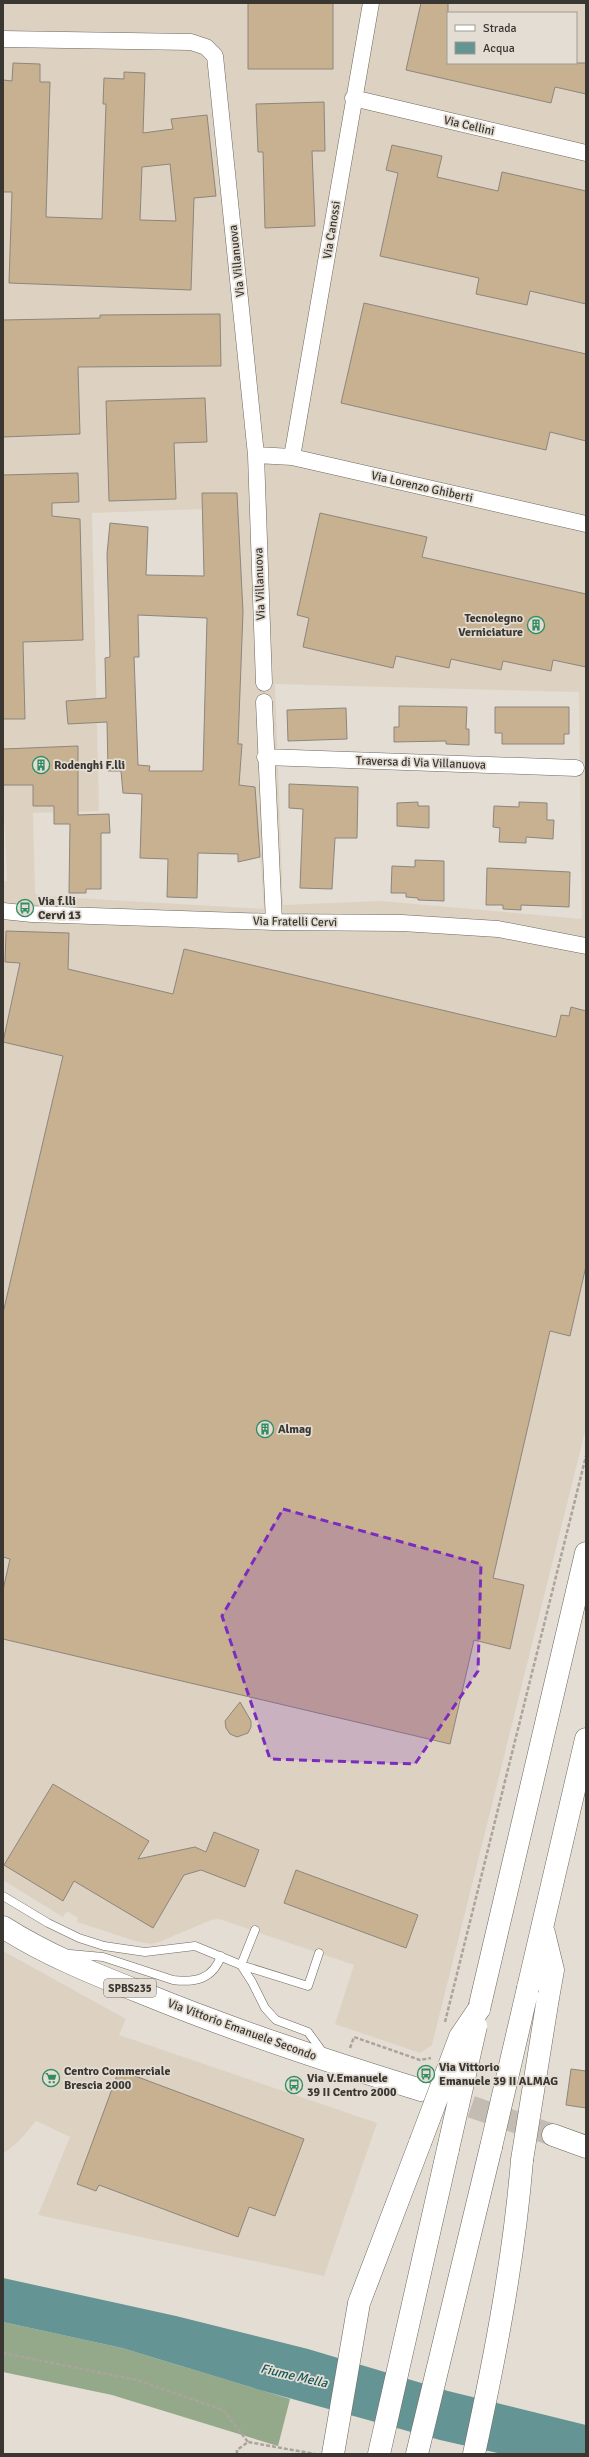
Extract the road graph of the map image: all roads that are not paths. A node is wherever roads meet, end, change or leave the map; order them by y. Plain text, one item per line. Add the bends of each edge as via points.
1 (371, 3) edge
2 (3, 39) edge
3 (353, 98) junction
4 (586, 153) edge
5 (256, 455) junction
6 (292, 457) junction
7 (586, 524) edge
8 (264, 683) dead end
9 (264, 702) dead end
10 (265, 757) junction
11 (576, 768) dead end
12 (3, 911) edge
13 (274, 922) junction
14 (586, 946) edge
15 (586, 1553) edge
16 (586, 1739) edge
17 (3, 1896) edge
18 (3, 1928) edge
19 (255, 1930) dead end
20 (543, 1930) junction
21 (50, 1953) junction
22 (319, 1953) dead end
23 (221, 1956) junction
24 (241, 1966) junction
25 (479, 2009) junction
26 (336, 2064) junction
27 (420, 2090) tunnel mouth
28 (552, 2135) tunnel mouth
29 (586, 2146) edge
30 (333, 2454) edge
31 (378, 2454) edge
32 (417, 2454) edge
33 (474, 2454) edge

1 - 3 street, Via Canossi
2 - 5 street, Via Villanuova via 191,42 206,46 212,52 216,61
3 - 4 street, Via Cellini
3 - 6 street, Via Canossi
5 - 6 street, Via Lorenzo Ghiberti
5 - 8 street, Via Villanuova
6 - 7 street, Via Lorenzo Ghiberti
9 - 10 street
10 - 11 street, Traversa di Via Villanuova
10 - 13 street
12 - 13 street, Via Fratelli Cervi
13 - 14 street, Via Fratelli Cervi via 402,923 498,929
15 - 25 main road
16 - 20 main road via 572,1791
17 - 23 lane via 48,1923 79,1938 104,1946 145,1952 195,1946
18 - 21 main road, Via Vittorio Emanuele Secondo / SPBS235
19 - 24 lane
20 - 32 main road, bridge
20 - 33 main road, bridge via 553,1970 522,2160 519,2202 493,2369
21 - 23 lane via 103,1957 185,1982 209,1975
21 - 26 main road, Via Vittorio Emanuele Secondo / SPBS235 via 212,2021
22 - 24 lane via 308,1986
23 - 24 lane
24 - 26 lane via 265,2008 276,2020 308,2032
25 - 30 main road, bridge via 460,2037 359,2303
25 - 31 main road, bridge
26 - 27 main road, Via Vittorio Emanuele Secondo / SPBS235
28 - 29 main road

